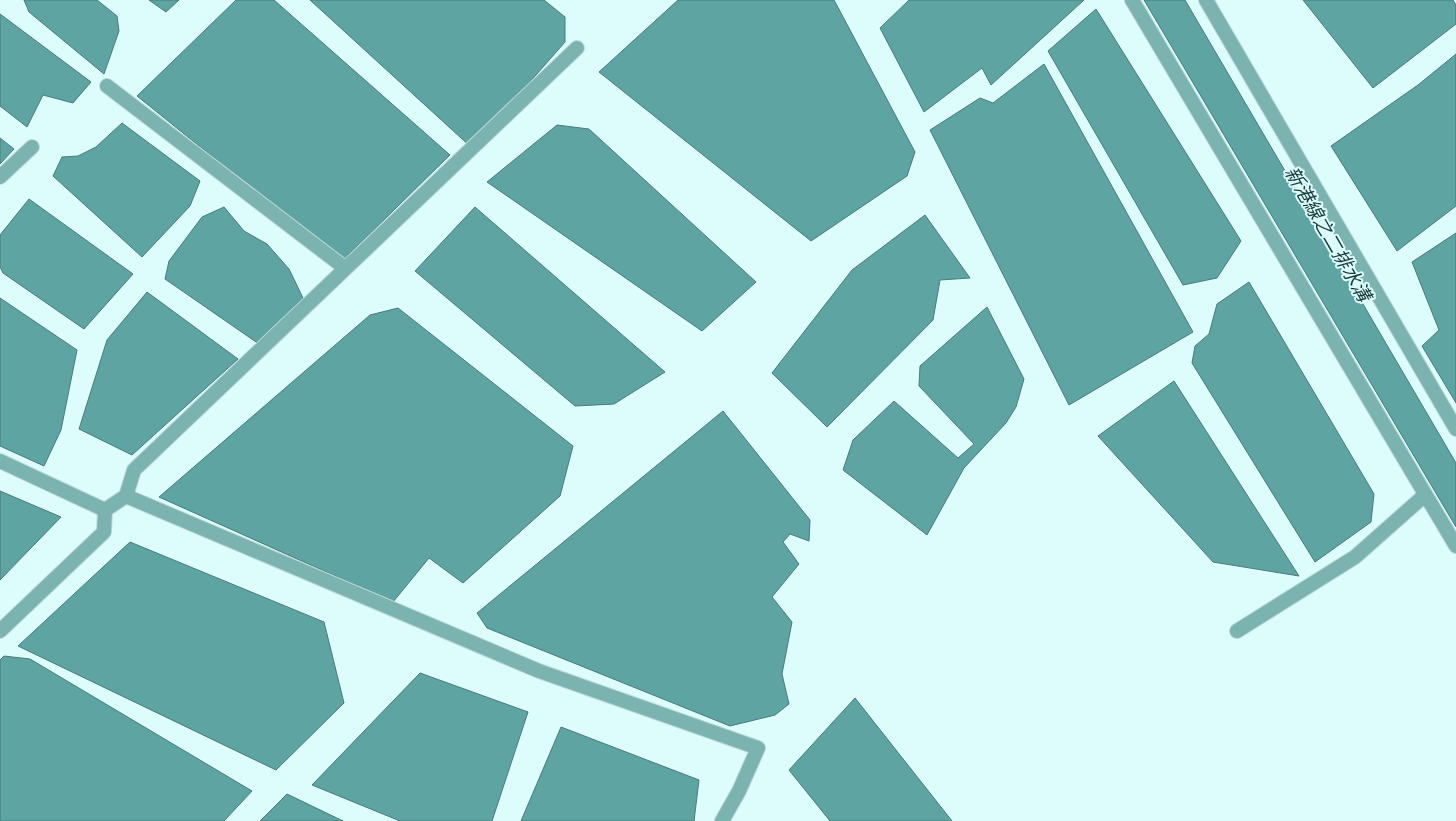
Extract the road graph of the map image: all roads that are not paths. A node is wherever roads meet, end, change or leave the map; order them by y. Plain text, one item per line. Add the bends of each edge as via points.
1 (1132, 0) edge
2 (1206, 0) edge
3 (577, 48) dead end
4 (107, 86) dead end
5 (32, 148) dead end
6 (0, 177) edge
7 (345, 268) junction
8 (1456, 429) edge
9 (0, 461) edge
10 (1426, 495) junction
11 (126, 496) junction
12 (105, 510) junction
13 (1456, 546) edge
14 (1237, 630) dead end
15 (0, 631) edge
16 (722, 821) edge

1 - 10 lane
2 - 8 lane
3 - 7 lane
4 - 7 lane
5 - 6 lane
7 - 11 lane via 134,470
9 - 12 lane
10 - 13 lane
10 - 14 lane via 1355,557
11 - 12 lane
11 - 16 lane via 540,672 758,748
12 - 15 lane via 104,532

